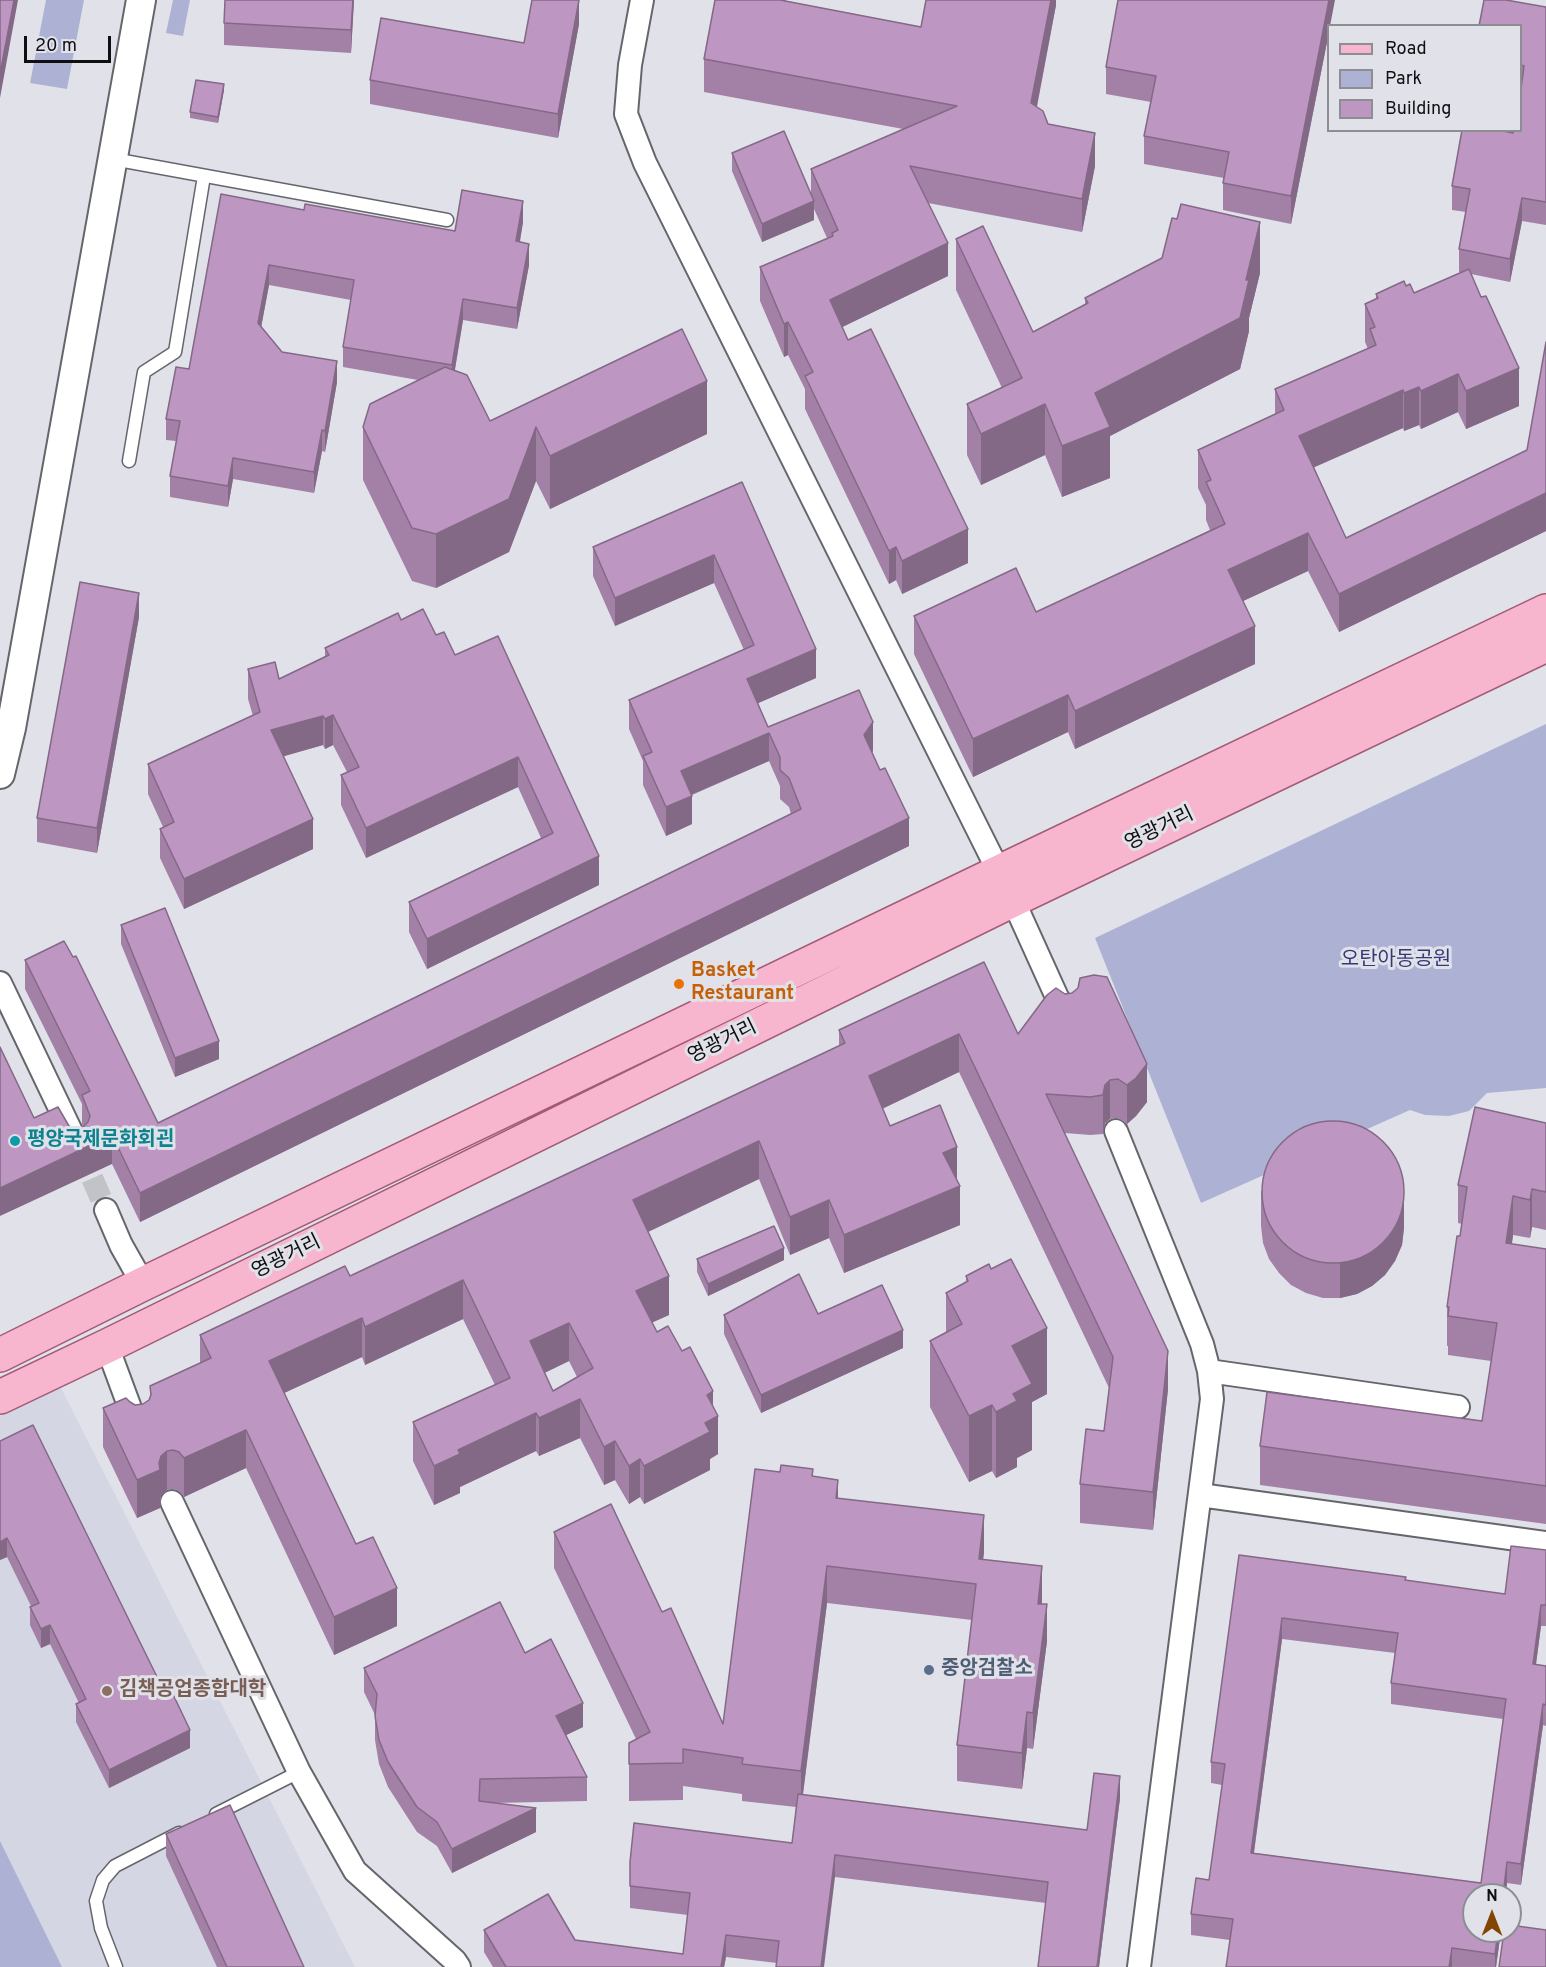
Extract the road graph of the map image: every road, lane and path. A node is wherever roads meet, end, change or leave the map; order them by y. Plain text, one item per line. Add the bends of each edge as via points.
1 (141, 0) edge
2 (642, 0) edge
3 (113, 159) junction
4 (204, 176) junction
5 (447, 220) dead end
6 (129, 461) dead end
7 (1546, 611) edge
8 (1546, 645) edge
9 (6, 727) edge
10 (0, 774) edge
11 (1006, 886) junction
12 (0, 983) edge
13 (1067, 1019) edge
14 (1116, 1131) dead end
15 (77, 1144) tunnel mouth
16 (106, 1210) tunnel mouth
17 (142, 1284) junction
18 (107, 1346) junction
19 (0, 1354) edge
20 (1209, 1371) junction
21 (0, 1397) edge
22 (1458, 1407) dead end
23 (138, 1430) edge
24 (1200, 1495) junction
25 (172, 1502) dead end
26 (1546, 1543) edge
27 (299, 1772) junction
28 (207, 1819) edge
29 (186, 1830) edge
30 (116, 1967) edge
31 (459, 1967) edge
32 (1139, 1967) edge

1 - 3 street
2 - 11 street via 626,114 645,163
3 - 4 lane
3 - 9 street
4 - 5 lane
4 - 6 lane via 175,352 144,372
7 - 11 main road, 영광거리
8 - 11 main road, 영광거리
9 - 10 street
11 - 13 street
11 - 17 main road, 영광거리
11 - 18 main road, 영광거리
12 - 15 street
14 - 20 street via 1202,1344
16 - 17 street
17 - 19 main road, 영광거리
18 - 21 main road, 영광거리
18 - 23 street
20 - 22 street
20 - 24 street via 1212,1399
24 - 26 street
24 - 32 street
25 - 27 street
27 - 28 lane
27 - 31 street via 355,1871
29 - 30 lane via 115,1866 103,1880 96,1901 101,1929

